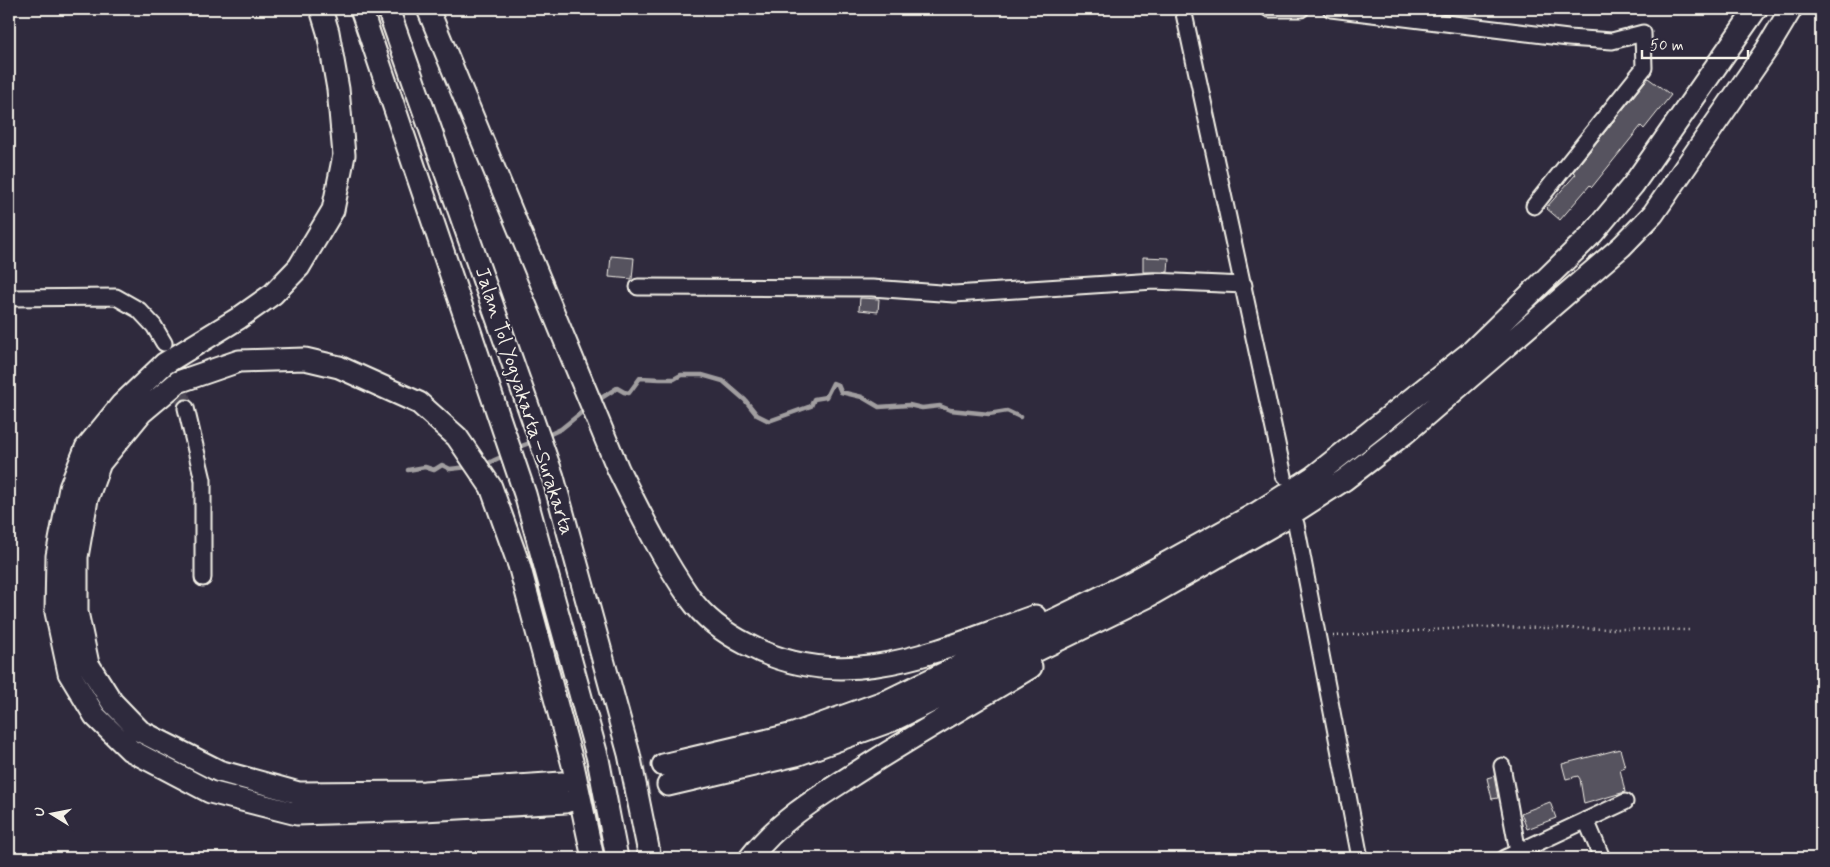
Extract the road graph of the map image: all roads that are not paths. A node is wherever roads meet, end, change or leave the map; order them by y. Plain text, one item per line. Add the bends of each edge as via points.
1 (321, 9) edge
2 (361, 9) edge
3 (388, 9) edge
4 (428, 9) edge
5 (1183, 9) edge
6 (1269, 9) edge
7 (1301, 9) edge
8 (1331, 9) edge
9 (1756, 9) edge
10 (1791, 9) edge
11 (1534, 206) dead end
12 (1244, 285) junction
13 (638, 287) dead end
14 (9, 298) edge
15 (164, 342) tunnel mouth
16 (186, 408) tunnel mouth
17 (1284, 476) dead end
18 (1296, 524) dead end
19 (203, 578) dead end
20 (1141, 589) junction
21 (1502, 766) dead end
22 (666, 775) tunnel mouth
23 (1625, 802) dead end
24 (1586, 820) junction
25 (1520, 854) edge
26 (593, 858) edge
27 (617, 858) edge
28 (650, 858) edge
29 (750, 858) edge
30 (1360, 858) edge
31 (1602, 858) edge

1 - 26 highway via 338,89 344,155 333,210 299,267 273,294 164,364 122,404 86,448 70,488 57,556 56,612 69,673 95,716 130,750 210,792 296,814 424,810 564,793 299,793 220,771 140,731 112,702 88,664 77,612 77,557 87,499 100,463 141,413 178,382 239,361 305,359 339,367 419,403 457,437 491,488 519,565
2 - 27 highway, Jalan Tol Yogyakarta–Surakarta via 525,494 598,759
3 - 28 highway, Jalan Tol Yogyakarta–Surakarta via 553,477 629,754
4 - 20 highway via 618,470 691,599 724,632 765,654 817,668 863,668 909,660
5 - 12 street
6 - 7 street
8 - 11 street via 1568,38 1612,41 1643,33 1644,68
9 - 20 highway via 1633,185 1593,233 1472,351 1313,477
10 - 20 highway via 1653,214 1622,246 1404,434 1344,480 1282,520
12 - 13 street via 1154,281 954,294 863,287
12 - 17 street
14 - 15 street via 116,296 139,310
16 - 19 street via 203,480
18 - 30 street
20 - 22 highway via 889,700
20 - 29 highway via 799,809
21 - 25 street
23 - 24 street
24 - 25 street
24 - 31 street

